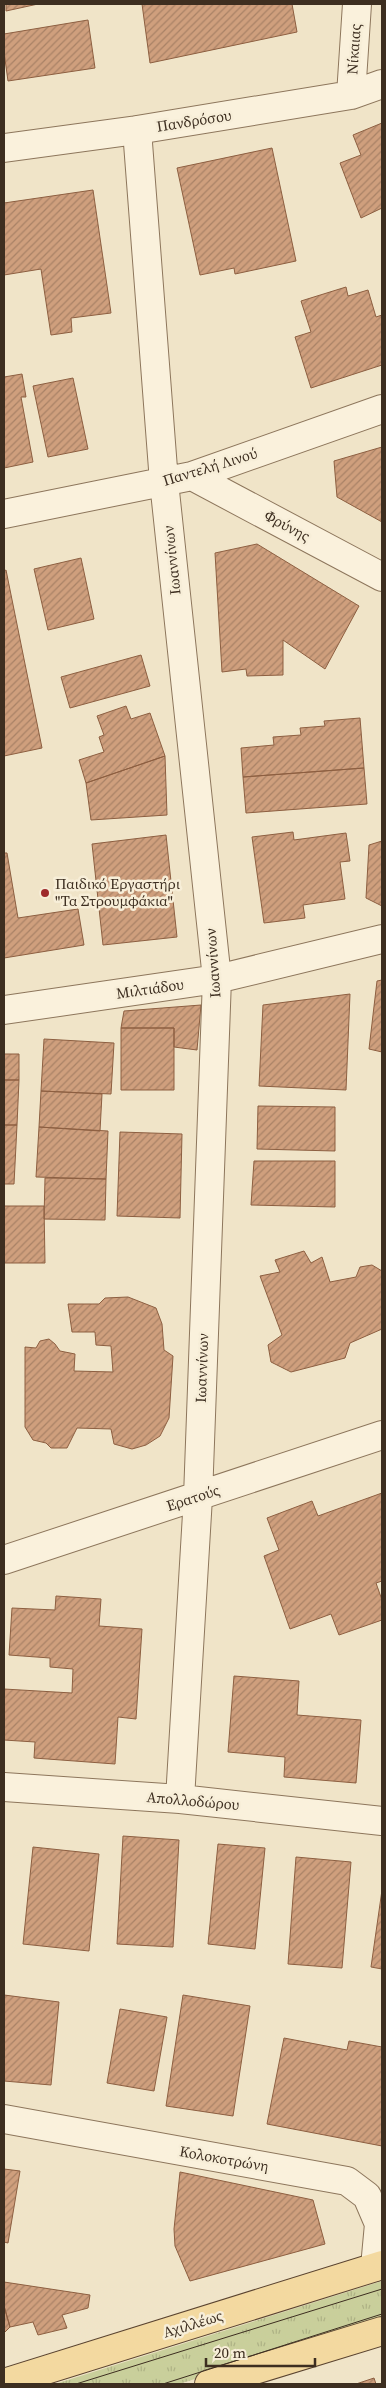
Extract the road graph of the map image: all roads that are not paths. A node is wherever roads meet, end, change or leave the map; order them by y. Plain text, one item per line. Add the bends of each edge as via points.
1 (357, 4) edge
2 (382, 84) edge
3 (352, 95) junction
4 (138, 130) junction
5 (4, 148) edge
6 (382, 409) edge
7 (192, 476) junction
8 (164, 482) junction
9 (4, 514) edge
10 (382, 577) edge
11 (382, 939) edge
12 (217, 979) junction
13 (4, 1010) edge
14 (382, 1435) edge
15 (198, 1497) junction
16 (4, 1560) edge
17 (4, 1787) edge
18 (180, 1799) junction
19 (382, 1821) edge
20 (4, 2119) edge
21 (379, 2266) edge
22 (382, 2331) edge
23 (4, 2383) edge
24 (209, 2384) edge

1 - 3 street, Νίκαιας
2 - 3 street, Πανδρόσου
3 - 4 street, Πανδρόσου
4 - 5 street, Πανδρόσου
4 - 8 street, Ιωαννίνων
6 - 7 street, Παντελή Λινού
7 - 8 street, Παντελή Λινού
7 - 10 street, Φρύνης
8 - 9 street, Παντελή Λινού
8 - 12 street, Ιωαννίνων
11 - 12 street, Μιλτιάδου
12 - 13 street, Μιλτιάδου
12 - 15 street, Ιωαννίνων
14 - 15 street, Ερατούς
15 - 16 street, Ερατούς
15 - 18 street, Ιωαννίνων
17 - 18 street, Απολλοδώρου
18 - 19 street, Απολλοδώρου
20 - 21 street, Κολοκοτρώνη via 347,2181 367,2196 379,2224
21 - 23 main road, Αχιλλέως
22 - 24 main road

